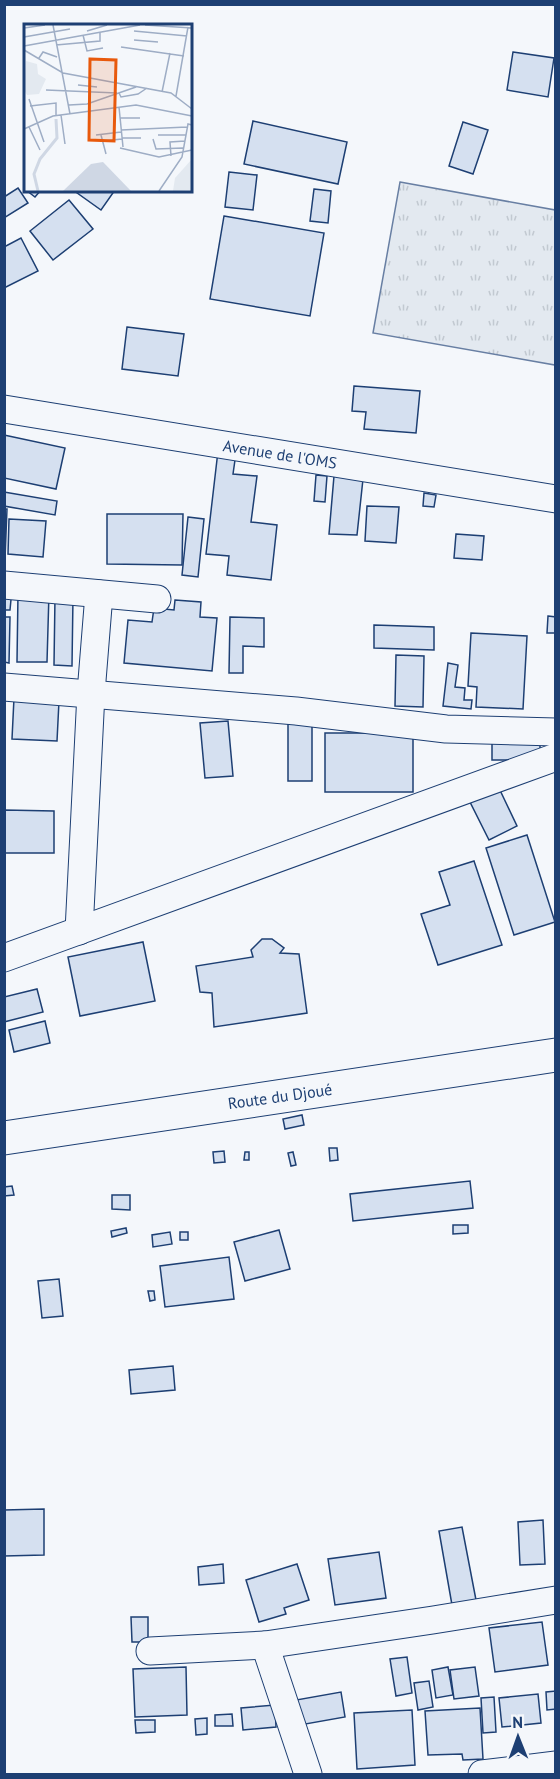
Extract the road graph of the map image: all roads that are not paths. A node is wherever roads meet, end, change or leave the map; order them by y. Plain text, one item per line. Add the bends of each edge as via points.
1 (4, 409) edge
2 (555, 499) edge
3 (4, 585) edge
4 (99, 594) junction
5 (157, 599) dead end
6 (4, 687) edge
7 (91, 693) junction
8 (555, 732) edge
9 (555, 757) edge
10 (80, 931) junction
11 (4, 958) edge
12 (555, 1055) edge
13 (4, 1138) edge
14 (555, 1600) edge
15 (265, 1645) junction
16 (150, 1651) dead end
17 (555, 1765) edge
18 (308, 1774) edge
19 (482, 1774) edge

1 - 2 street, Avenue de l'OMS
3 - 4 street
4 - 5 street
4 - 7 street
6 - 7 street
7 - 8 street via 446,729
7 - 10 street
9 - 10 street
10 - 11 street
12 - 13 main road, Route du Djoué
14 - 15 street
15 - 16 street
15 - 18 street
17 - 19 street

